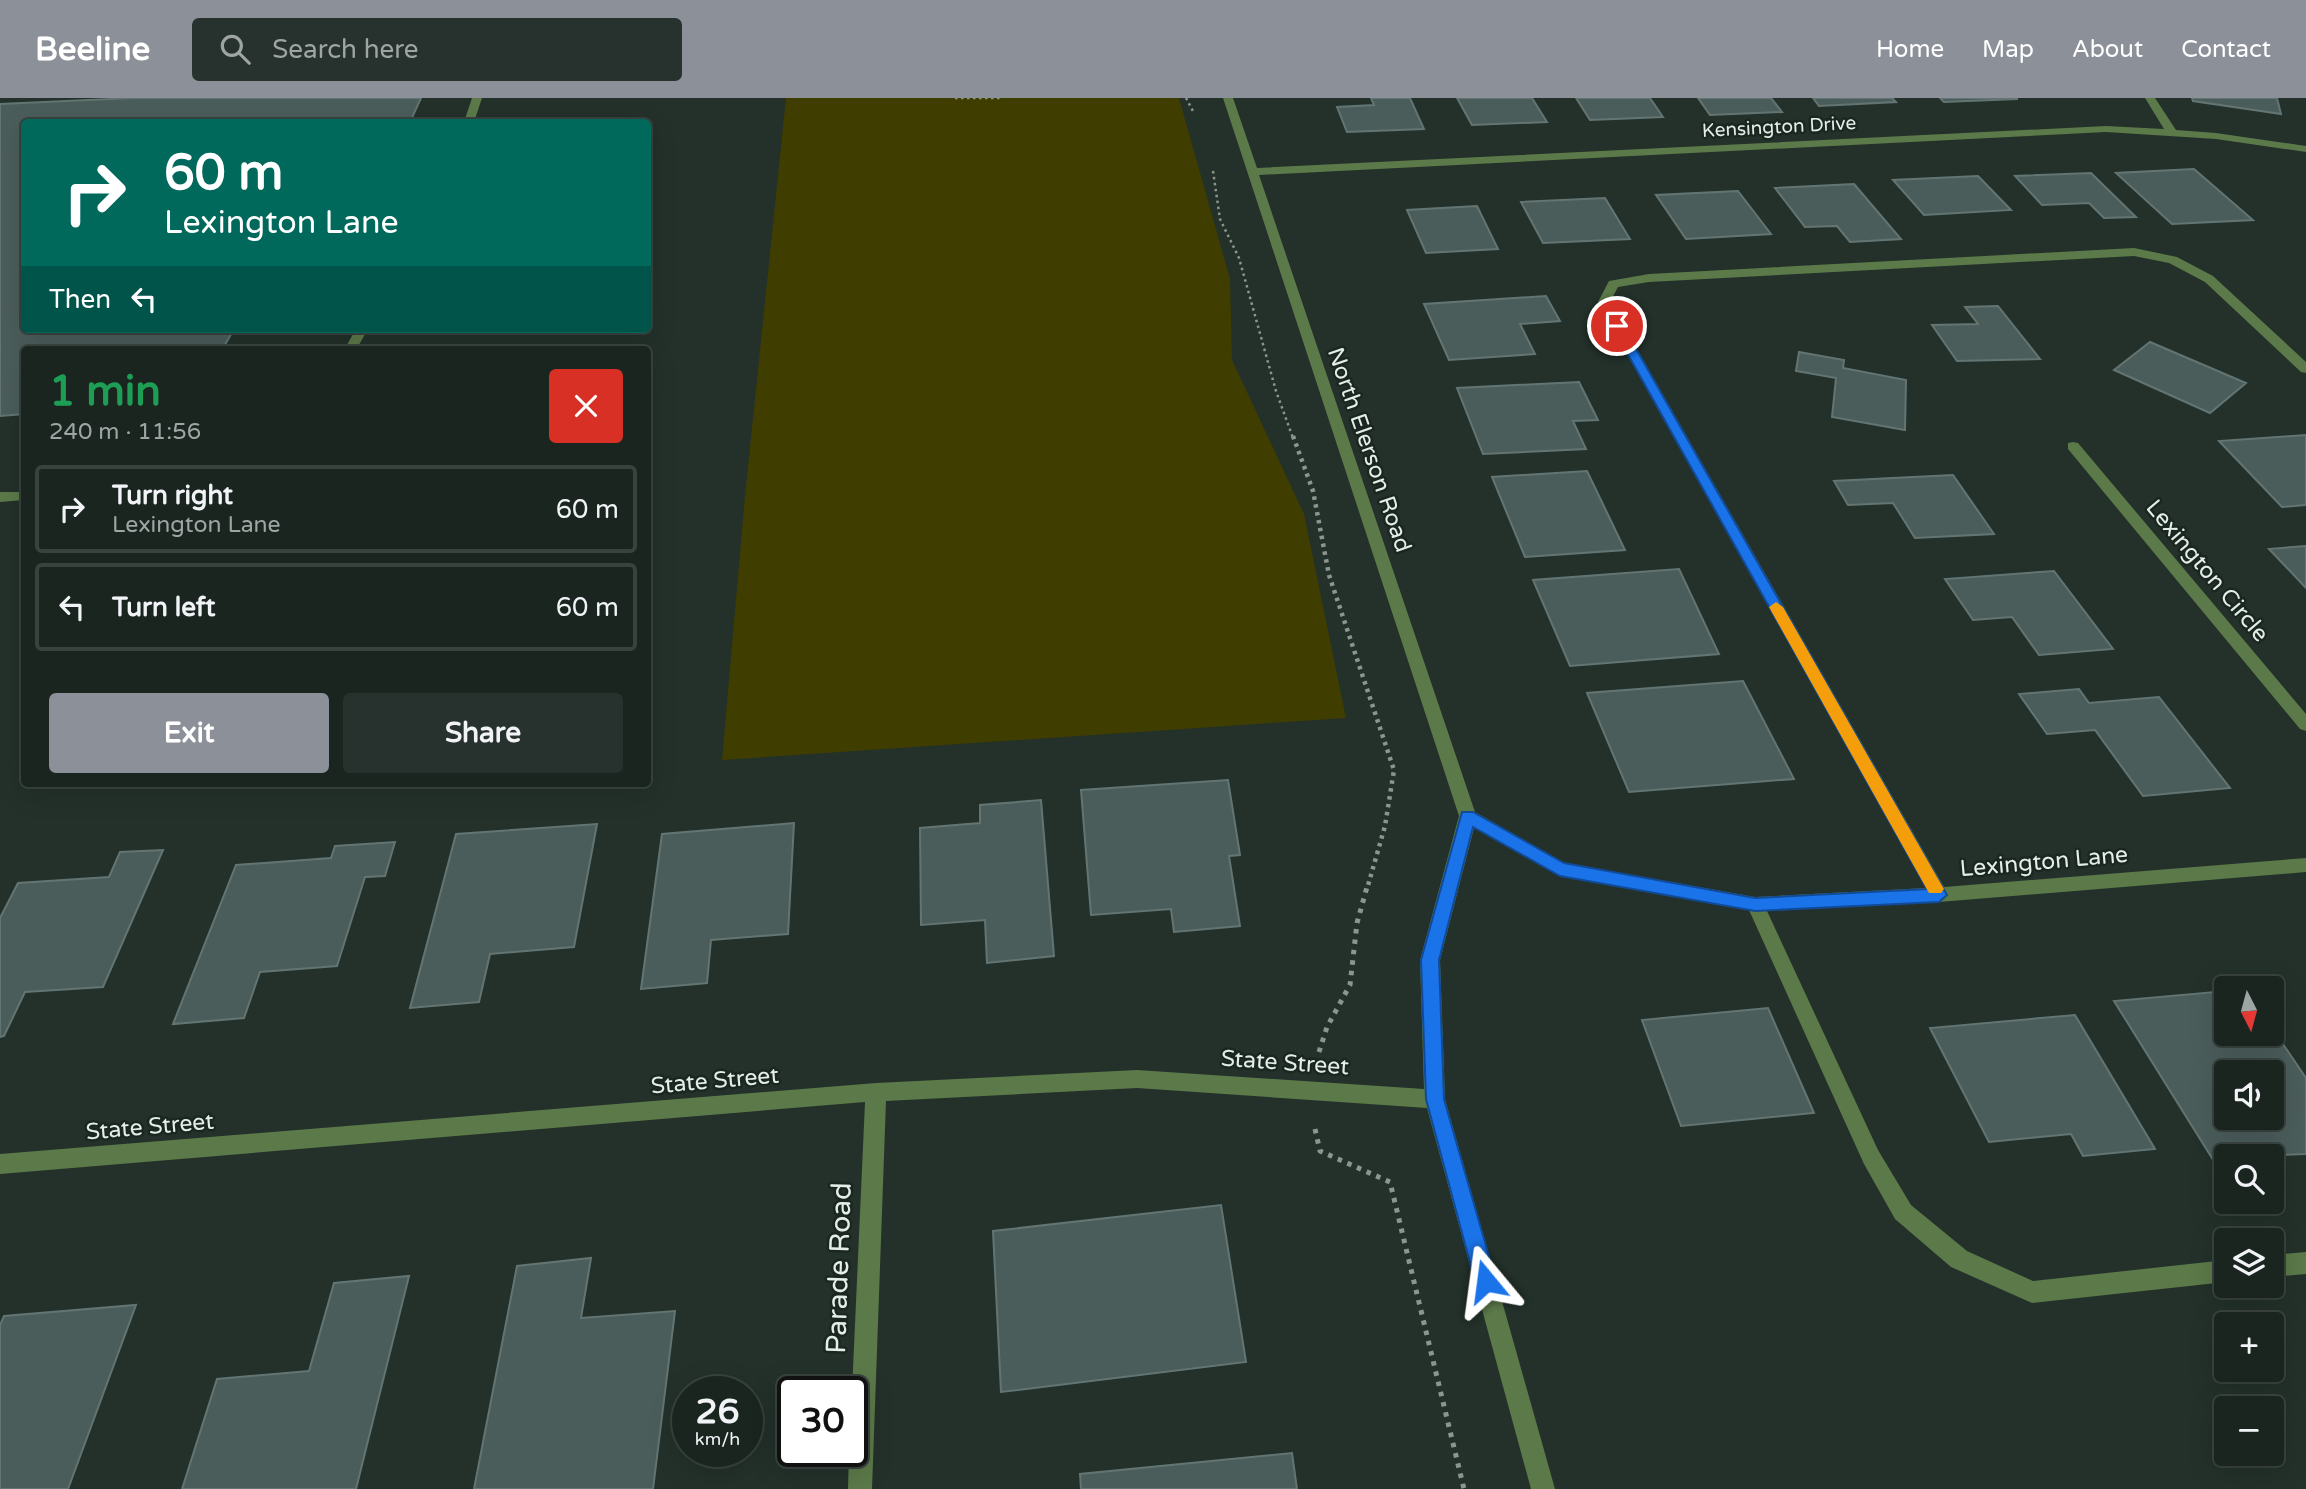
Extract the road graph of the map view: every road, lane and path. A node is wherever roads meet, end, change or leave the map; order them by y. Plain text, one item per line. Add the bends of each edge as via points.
1 (477, 98) edge
2 (955, 98) edge
3 (1002, 98) edge
4 (1186, 98) edge
5 (1228, 98) edge
6 (2150, 98) edge
7 (470, 119) edge
8 (1198, 121) dead end
9 (2172, 133) junction
10 (2306, 149) edge
11 (1212, 168) dead end
12 (1252, 172) junction
13 (2306, 369) edge
14 (2073, 446) dead end
15 (21, 496) edge
16 (0, 497) edge
17 (2306, 725) edge
18 (1468, 816) junction
19 (2306, 865) edge
20 (1939, 895) junction
21 (1755, 904) junction
22 (1308, 1088) junction
23 (876, 1092) junction
24 (1435, 1099) junction
25 (0, 1164) edge
26 (2306, 1263) edge
27 (2284, 1265) edge
28 (2214, 1272) edge
29 (860, 1489) edge
30 (1464, 1489) edge
31 (1543, 1489) edge

1 - 7 street
2 - 3 path
4 - 8 path
5 - 12 street, North Elerson Road
6 - 9 street
9 - 10 street, Kensington Drive
9 - 12 street, Kensington Drive via 2106,129
11 - 22 path via 1220,219 1239,258 1276,391 1313,491 1329,575 1394,770 1385,826 1357,923 1350,985 1327,1027
12 - 18 street, North Elerson Road
13 - 20 street via 2209,279 2174,260 2134,252 1649,278 1613,284 1604,302
14 - 17 street, Lexington Circle
15 - 16 street
18 - 21 street, Lexington Lane via 1560,869
18 - 24 street via 1430,960
19 - 20 street, Lexington Lane
20 - 21 street, Lexington Lane
21 - 28 street via 1871,1157 1903,1212 1959,1259 2032,1292
22 - 23 street, State Street via 1137,1079
22 - 24 street, State Street
22 - 30 path via 1320,1151 1390,1182
23 - 25 street, State Street
23 - 29 street, Parade Road
24 - 31 street
26 - 27 street

